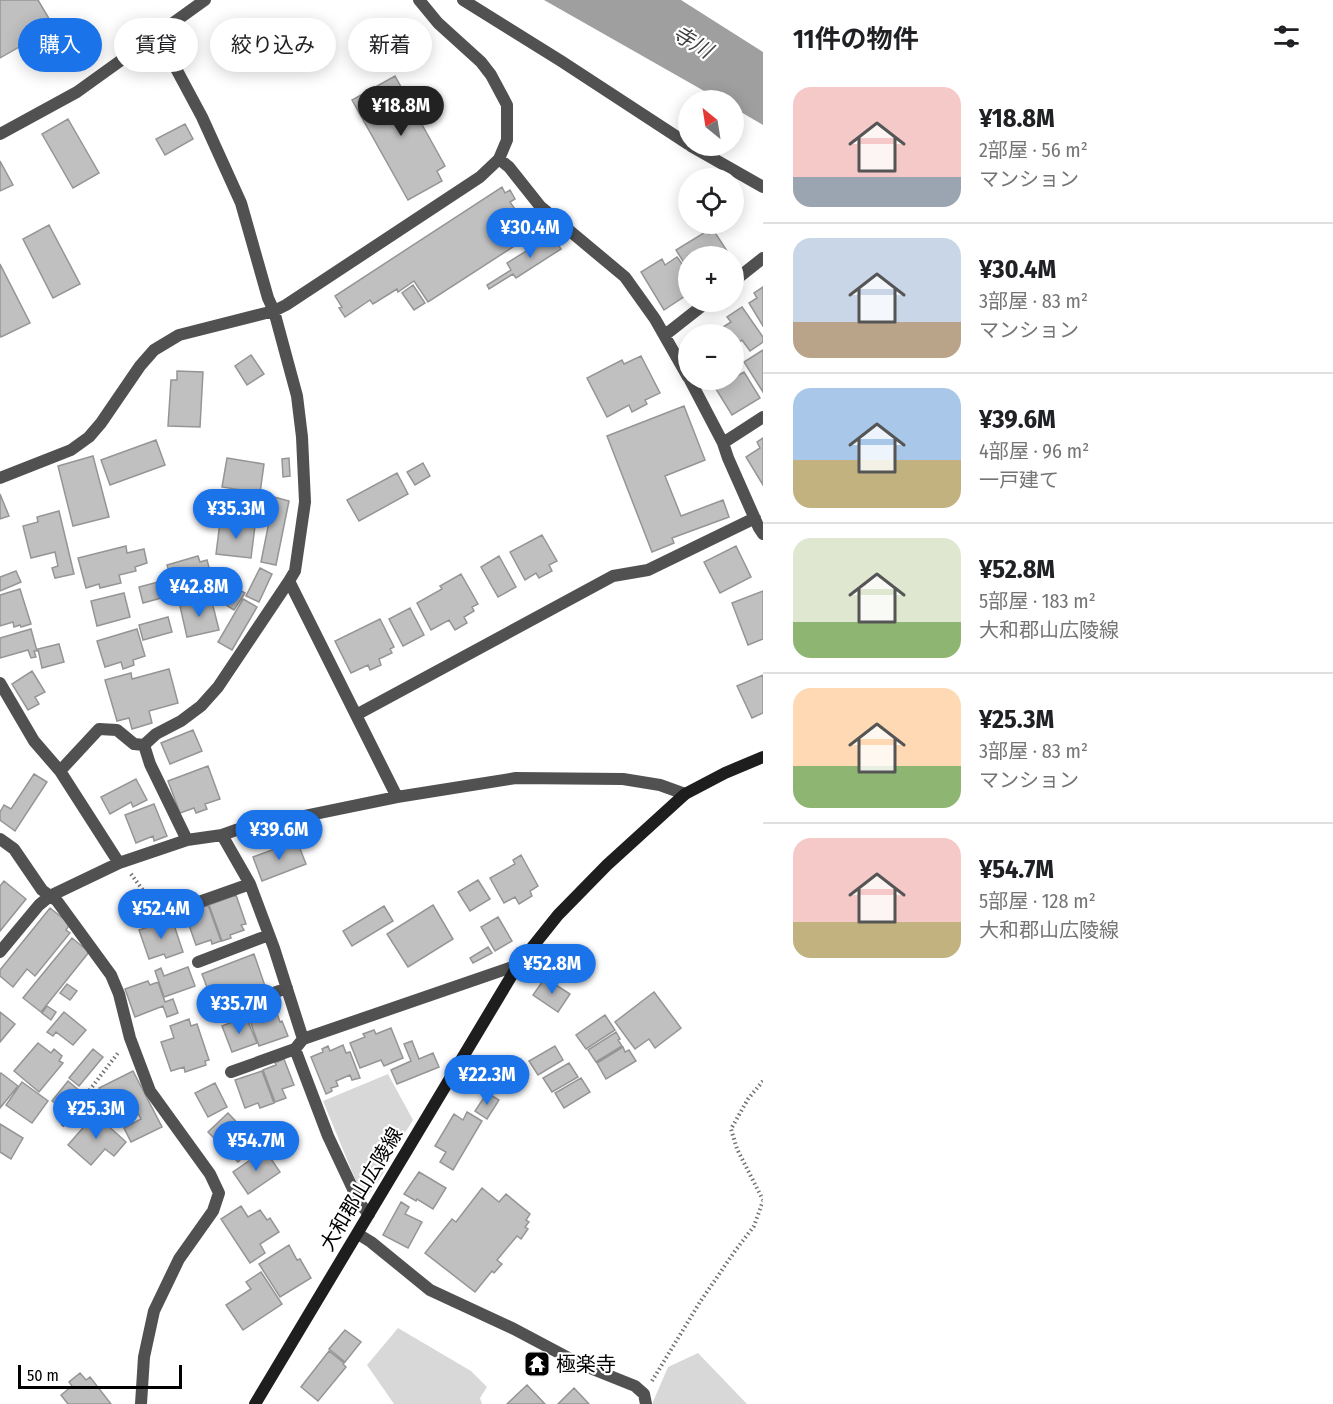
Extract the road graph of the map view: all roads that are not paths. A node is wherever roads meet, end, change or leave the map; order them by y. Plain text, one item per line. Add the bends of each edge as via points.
1 (205, 0) edge
2 (419, 0) edge
3 (463, 0) edge
4 (181, 18) edge
5 (114, 66) edge
6 (178, 72) edge
7 (0, 134) edge
8 (678, 137) edge
9 (709, 156) edge
10 (499, 159) junction
11 (763, 187) edge
12 (763, 258) edge
13 (744, 273) edge
14 (274, 310) junction
15 (694, 312) edge
16 (665, 335) junction
17 (678, 358) edge
18 (695, 390) edge
19 (763, 417) edge
20 (723, 443) junction
21 (0, 478) edge
22 (755, 518) junction
23 (763, 534) edge
24 (289, 582) junction
25 (0, 683) edge
26 (356, 715) junction
27 (144, 745) junction
28 (763, 757) edge
29 (60, 771) junction
30 (685, 794) junction
31 (398, 796) junction
32 (222, 835) junction
33 (0, 839) edge
34 (187, 840) junction
35 (119, 863) junction
36 (250, 884) junction
37 (50, 896) junction
38 (176, 912) road end
39 (269, 935) junction
40 (0, 952) edge
41 (198, 962) dead end
42 (518, 965) junction
43 (287, 988) junction
44 (218, 1014) dead end
45 (299, 1044) junction
46 (231, 1072) dead end
47 (369, 1214) junction
48 (358, 1234) junction
49 (645, 1399) edge
50 (141, 1404) edge
51 (255, 1404) edge

1 - 4 street
2 - 10 street via 481,62 507,105 507,140
3 - 8 street
5 - 7 street via 77,92
6 - 14 street via 241,203
9 - 11 street
10 - 14 street via 480,177
10 - 16 street via 540,206 625,277
12 - 13 street
14 - 21 street via 179,334 154,350 140,366 89,437 71,450
14 - 24 street via 297,396 302,437 305,502 295,571
15 - 16 street
16 - 17 street
18 - 20 street
19 - 20 street
20 - 22 street
22 - 23 street
22 - 26 street via 648,570 613,576
24 - 26 street
24 - 27 street via 218,687 201,706
25 - 29 street via 34,741
26 - 31 street
27 - 29 street via 134,744 117,730 99,729
27 - 34 street
28 - 30 main road, 大和郡山広陵線
29 - 35 street
30 - 31 street via 623,779 516,778
30 - 42 main road, 大和郡山広陵線 via 558,915
31 - 32 street
32 - 34 street
32 - 36 street
33 - 37 street via 15,849
34 - 35 street
35 - 37 street
36 - 38 street
36 - 39 street
37 - 40 street
37 - 50 street via 111,975 150,1091 210,1174 219,1193 213,1212 179,1259 154,1311 144,1357
39 - 41 street
39 - 43 street
42 - 45 street
42 - 47 main road, 大和郡山広陵線
43 - 44 street
43 - 45 street
45 - 46 street
45 - 47 street via 328,1136 360,1204
47 - 48 main road, 大和郡山広陵線
48 - 49 street via 430,1290 580,1364 635,1386
48 - 51 main road, 大和郡山広陵線

